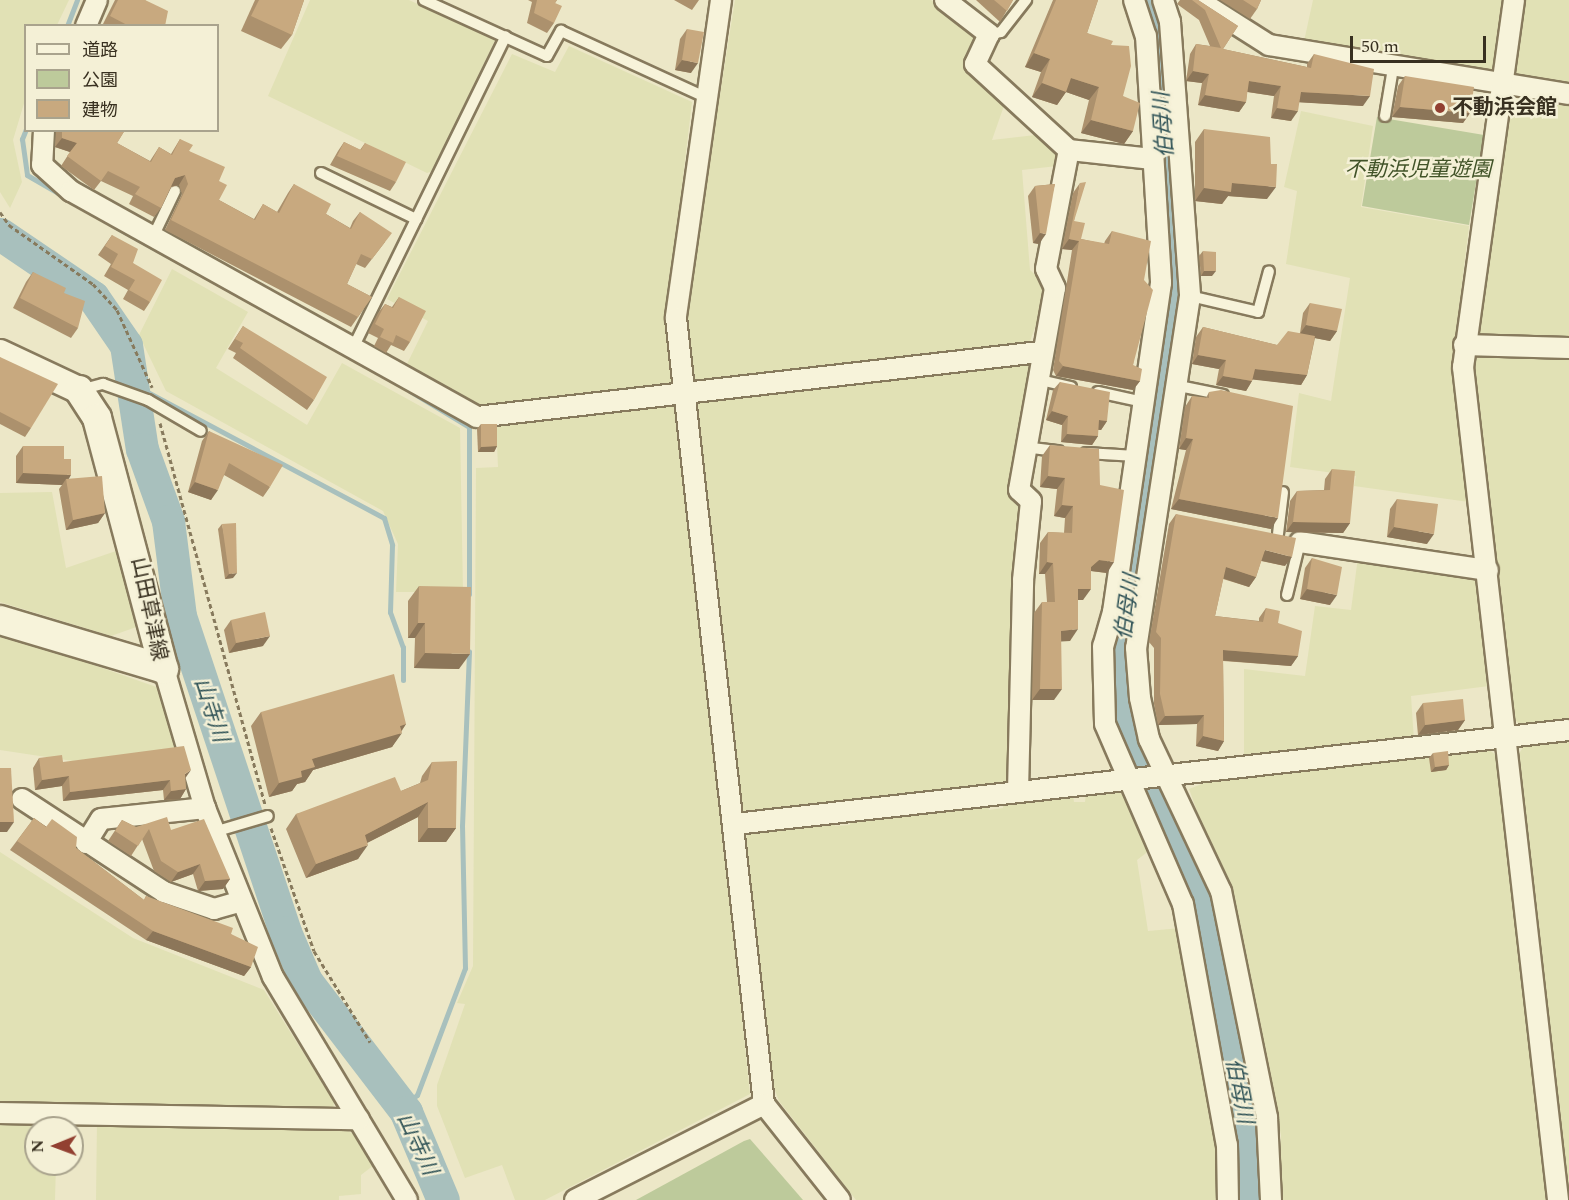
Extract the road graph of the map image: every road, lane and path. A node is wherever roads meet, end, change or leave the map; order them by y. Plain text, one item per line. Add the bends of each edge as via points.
1 (97, 0) edge
2 (424, 0) edge
3 (721, 0) edge
4 (945, 0) edge
5 (1026, 0) edge
6 (1134, 0) edge
7 (1163, 0) edge
8 (1198, 0) edge
9 (1514, 0) edge
10 (87, 24) edge
11 (989, 34) junction
12 (506, 36) junction
13 (1393, 68) junction
14 (1500, 84) junction
15 (1569, 94) edge
16 (703, 96) junction
17 (1385, 116) dead end
18 (44, 132) edge
19 (1069, 150) junction
20 (1152, 159) junction
21 (321, 173) dead end
22 (176, 191) edge
23 (0, 212) edge
24 (416, 219) junction
25 (153, 237) junction
26 (1269, 271) dead end
27 (1190, 296) junction
28 (1464, 345) junction
29 (353, 348) junction
30 (1569, 348) edge
31 (1040, 352) junction
32 (0, 353) edge
33 (1036, 379) junction
34 (1174, 385) junction
35 (79, 390) junction
36 (685, 392) junction
37 (1233, 396) edge
38 (1144, 402) junction
39 (157, 405) junction
40 (201, 431) dead end
41 (1024, 447) junction
42 (1136, 456) junction
43 (1283, 492) edge
44 (1128, 511) junction
45 (1161, 515) junction
46 (1300, 542) junction
47 (1488, 570) junction
48 (1287, 596) dead end
49 (0, 620) edge
50 (164, 669) junction
51 (1569, 730) edge
52 (1507, 737) junction
53 (1165, 777) junction
54 (1135, 780) junction
55 (1018, 791) junction
56 (22, 799) dead end
57 (205, 808) junction
58 (268, 816) junction
59 (735, 824) junction
60 (214, 832) junction
61 (86, 843) junction
62 (239, 902) junction
63 (370, 1042) dead end
64 (764, 1104) junction
65 (0, 1113) edge
66 (359, 1119) junction
67 (407, 1200) edge
68 (575, 1200) edge
69 (840, 1200) edge
70 (1228, 1200) edge
71 (1271, 1200) edge
72 (1558, 1200) edge

1 - 10 street
2 - 12 lane
3 - 16 street
4 - 11 street
5 - 11 lane via 1001,32
6 - 20 street via 1146,36
7 - 27 street via 1170,22
8 - 13 street via 1269,45
9 - 14 street
11 - 19 street via 975,64
12 - 16 lane via 547,56 561,31
12 - 24 lane
13 - 14 street
13 - 17 lane
14 - 15 street
14 - 28 street
16 - 36 street via 676,318
18 - 25 street via 39,155 47,174
19 - 20 street
19 - 31 street via 1047,269 1055,288
20 - 38 street via 1161,283
21 - 24 lane
22 - 25 lane
23 - 39 path via 9,225 93,284 117,309 130,328
24 - 29 lane
25 - 29 street
26 - 27 lane via 1258,312
27 - 34 street
28 - 30 street
28 - 47 street
29 - 36 street via 477,417
31 - 33 street
31 - 36 street
32 - 35 street
33 - 38 lane
33 - 41 street
34 - 37 lane
34 - 45 street
35 - 39 lane via 103,384
35 - 50 main road, 山田草津線 via 97,418
36 - 59 street
38 - 42 street
39 - 40 lane
39 - 58 path
41 - 42 lane
41 - 55 street via 1019,490 1031,501 1023,580
42 - 44 street
43 - 46 lane via 1272,534
44 - 45 street
44 - 54 street via 1103,646 1103,692 1111,744
45 - 53 street via 1136,648 1149,739
46 - 47 street
46 - 48 lane
47 - 52 street
49 - 50 main road, 山田草津線
50 - 57 street
51 - 52 street
52 - 53 street
52 - 72 street
53 - 54 street
53 - 71 street via 1221,891 1267,1118
54 - 55 street
54 - 70 street via 1183,904 1227,1145
55 - 59 street
56 - 61 street
57 - 60 street
57 - 61 street via 101,819
58 - 60 lane
58 - 63 path via 314,951
59 - 64 street
60 - 62 street
61 - 62 street via 164,892 214,909
62 - 66 street via 273,977
64 - 68 street
64 - 69 street
65 - 66 street
66 - 67 street

